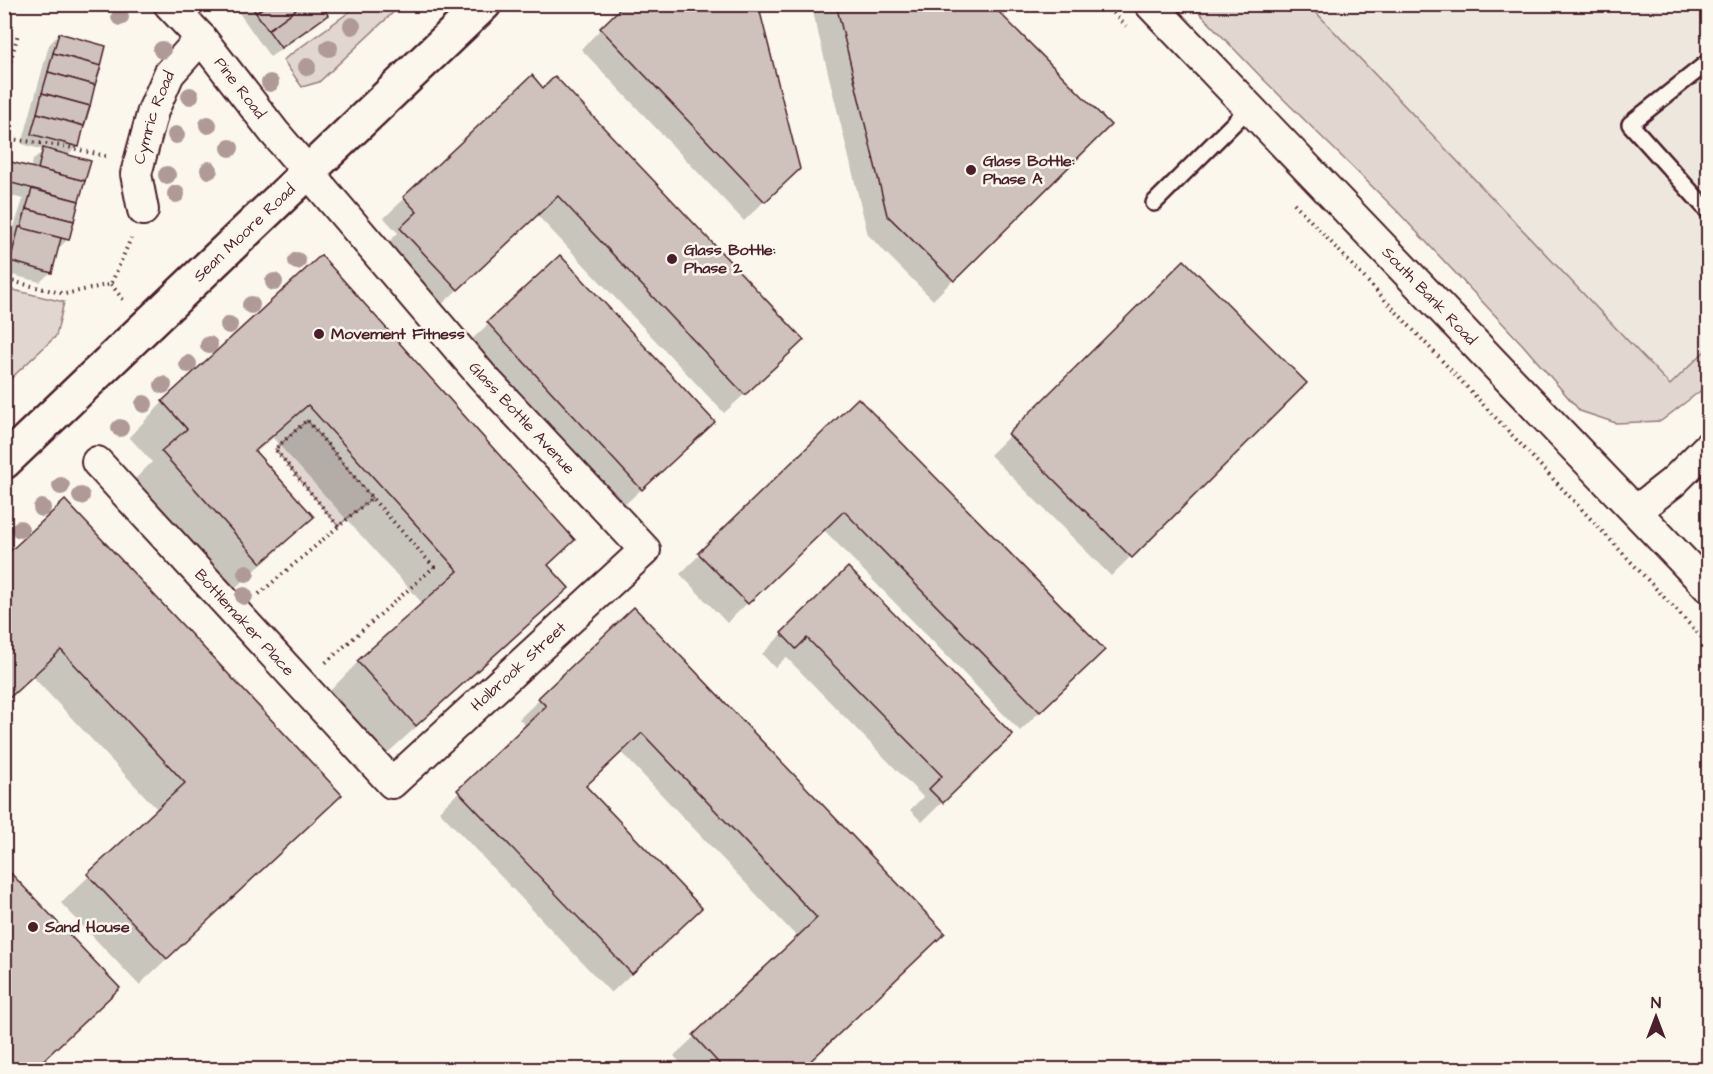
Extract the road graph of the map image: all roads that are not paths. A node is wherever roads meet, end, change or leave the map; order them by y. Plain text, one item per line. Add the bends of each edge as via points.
1 (169, 4) edge
2 (484, 4) edge
3 (1150, 4) edge
4 (201, 38) junction
5 (1708, 62) edge
6 (1249, 108) junction
7 (310, 172) junction
8 (1154, 203) dead end
9 (143, 210) road end
10 (1708, 211) edge
11 (1708, 447) edge
12 (4, 462) edge
13 (97, 462) dead end
14 (1636, 511) junction
15 (645, 550) joint
16 (1708, 587) edge
17 (392, 783) joint

1 - 4 street, Pine Road
2 - 7 main road, Sean Moore Road
3 - 6 street, South Bank Road
4 - 7 street, Pine Road
4 - 9 street, Cymric Road via 169,74 153,111 136,174
5 - 10 lane via 1630,123
6 - 8 lane
6 - 14 street, South Bank Road
7 - 12 main road, Sean Moore Road
7 - 15 street, Glass Bottle Avenue via 482,376
11 - 14 street
13 - 17 street, Bottlemaker Place
14 - 16 street, South Bank Road
15 - 17 street, Holbrook Street

